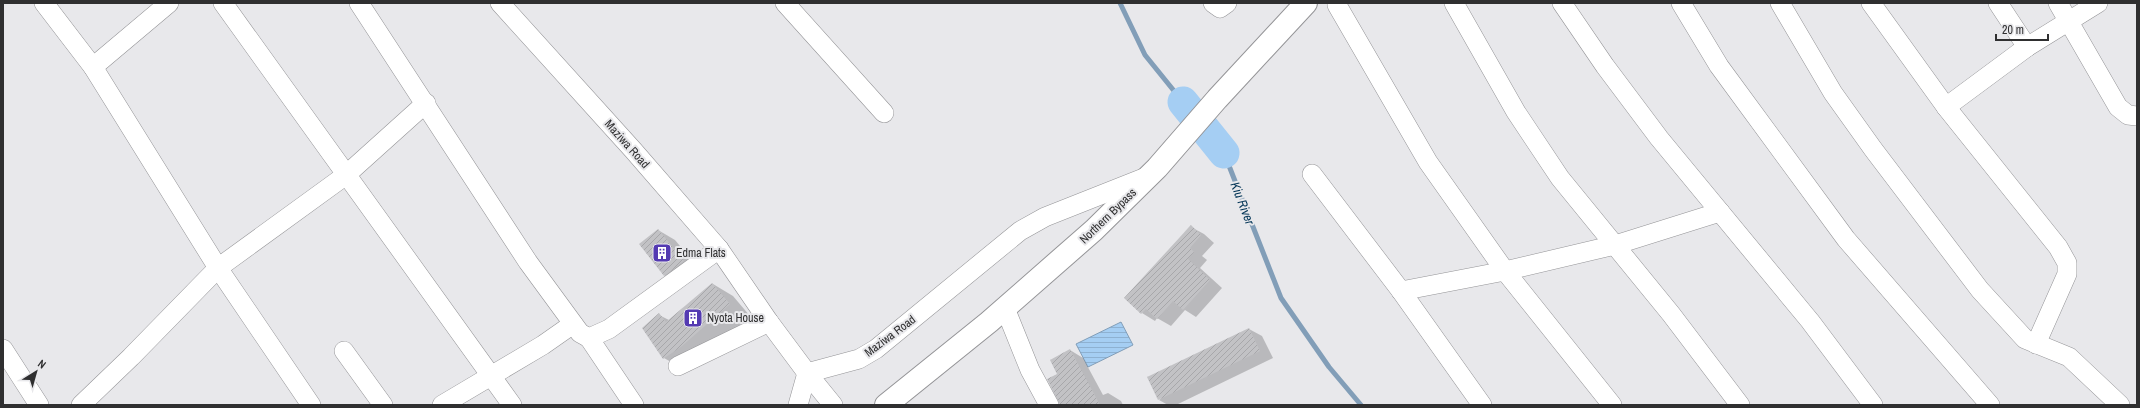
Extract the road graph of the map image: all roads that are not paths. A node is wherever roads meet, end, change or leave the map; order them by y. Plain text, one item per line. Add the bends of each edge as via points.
1 (44, 3) edge
2 (169, 3) edge
3 (223, 3) edge
4 (359, 3) edge
5 (500, 3) edge
6 (785, 3) edge
7 (1213, 3) edge
8 (1227, 3) edge
9 (1306, 3) edge
10 (1338, 3) edge
11 (1454, 3) edge
12 (1562, 3) edge
13 (1680, 3) edge
14 (1780, 3) edge
15 (1871, 3) edge
16 (1998, 3) edge
17 (2058, 3) edge
18 (2098, 3) edge
19 (2070, 22) junction
20 (2027, 47) junction
21 (93, 67) junction
22 (426, 103) junction
23 (1946, 107) junction
24 (884, 113) dead end
25 (2137, 116) edge
26 (1312, 174) dead end
27 (346, 175) junction
28 (1150, 175) junction
29 (1720, 212) junction
30 (1615, 245) junction
31 (719, 249) junction
32 (218, 268) junction
33 (1505, 271) junction
34 (1401, 291) junction
35 (1005, 308) junction
36 (769, 322) junction
37 (573, 324) junction
38 (589, 338) junction
39 (2036, 344) junction
40 (3, 349) edge
41 (344, 351) dead end
42 (678, 366) dead end
43 (807, 373) junction
44 (490, 375) junction
45 (830, 402) edge
46 (39, 405) edge
47 (81, 405) edge
48 (311, 405) edge
49 (384, 405) edge
50 (442, 405) edge
51 (512, 405) edge
52 (634, 405) edge
53 (798, 405) edge
54 (886, 405) edge
55 (1049, 405) edge
56 (1482, 405) edge
57 (1612, 405) edge
58 (1740, 405) edge
59 (1873, 405) edge
60 (1990, 405) edge
61 (2120, 405) edge

1 - 21 street
2 - 21 street
3 - 27 street
4 - 22 street
5 - 31 street, Maziwa Road
6 - 24 street
7 - 8 street via 1220,8
9 - 28 main road, Northern Bypass
10 - 33 street via 1428,162
11 - 30 street via 1516,112 1560,178
12 - 29 street via 1659,138
13 - 60 street via 1719,66 1846,239
14 - 39 street via 1833,93 1873,149 1980,290 2025,339
15 - 23 street
16 - 20 street
17 - 19 street
18 - 19 street
19 - 20 street
19 - 25 street via 2118,107 2128,115
20 - 23 street
21 - 32 street
22 - 27 street
22 - 37 street via 528,262
23 - 39 street via 2058,247 2067,263 2067,274
26 - 34 street
27 - 32 street
27 - 44 street
28 - 35 main road, Northern Bypass via 1089,235
28 - 43 street, Maziwa Road via 1045,217 1020,231 876,350 859,359
29 - 30 street
29 - 59 street via 1810,321
30 - 33 street
30 - 58 street
31 - 36 street, Maziwa Road
31 - 38 street via 609,329
32 - 47 street
32 - 48 street
33 - 34 street
33 - 57 street
34 - 56 street
35 - 54 main road, Northern Bypass
35 - 55 street via 1030,370
36 - 42 street
36 - 43 street, Maziwa Road
37 - 38 street via 580,333
37 - 44 street via 543,345
38 - 52 street
39 - 61 street via 2069,357
40 - 46 street
41 - 49 street
43 - 45 street
43 - 53 street
44 - 50 street
44 - 51 street

